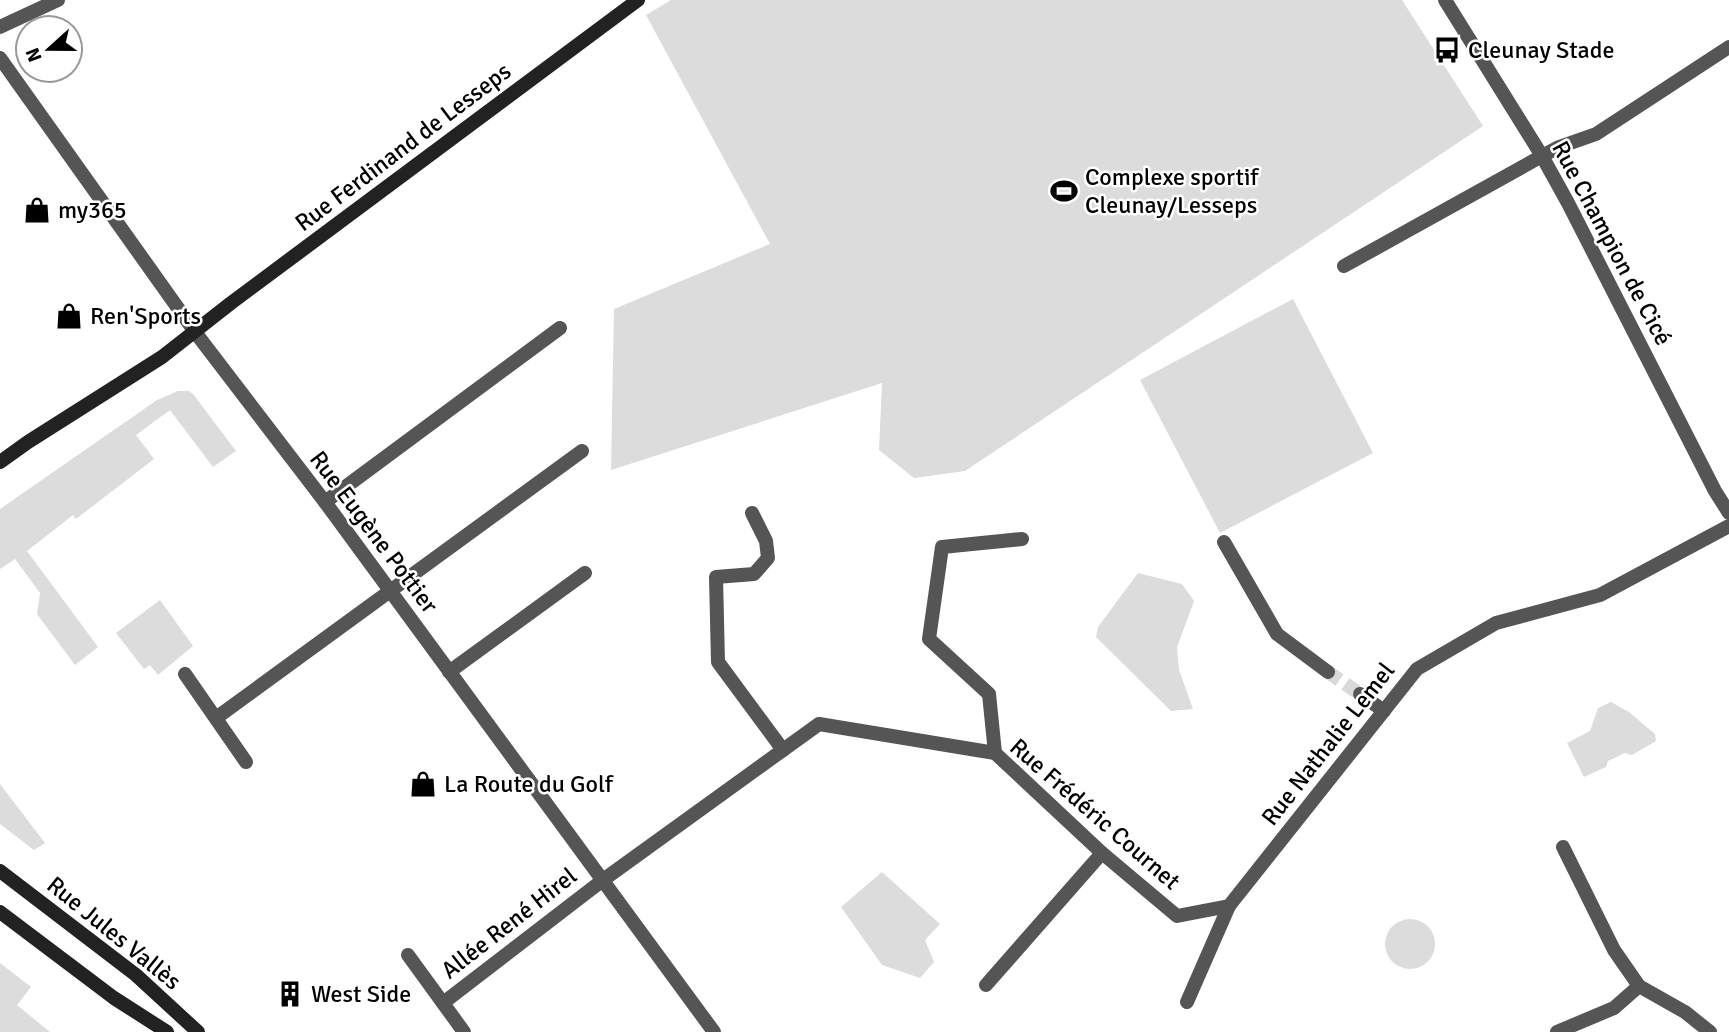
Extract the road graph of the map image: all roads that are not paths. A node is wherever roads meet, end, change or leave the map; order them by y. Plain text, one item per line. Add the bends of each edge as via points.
1 (58, 0) edge
2 (638, 0) edge
3 (1445, 0) edge
4 (0, 27) edge
5 (1729, 47) edge
6 (0, 58) edge
7 (1542, 156) junction
8 (1344, 266) dead end
9 (560, 328) dead end
10 (195, 332) junction
11 (582, 451) dead end
12 (0, 463) edge
13 (325, 502) junction
14 (752, 513) dead end
15 (1729, 513) edge
16 (1729, 526) edge
17 (1022, 539) dead end
18 (1224, 542) dead end
19 (584, 573) dead end
20 (388, 590) junction
21 (449, 672) junction
22 (1328, 672) tunnel mouth
23 (185, 674) dead end
24 (1360, 694) tunnel mouth
25 (1384, 711) junction
26 (216, 718) junction
27 (783, 750) junction
28 (995, 753) junction
29 (246, 762) dead end
30 (1563, 848) dead end
31 (1102, 853) junction
32 (0, 872) edge
33 (603, 880) junction
34 (1229, 905) junction
35 (0, 912) edge
36 (408, 955) dead end
37 (986, 985) dead end
38 (1639, 986) junction
39 (1187, 1002) dead end
40 (443, 1003) junction
41 (167, 1032) edge
42 (198, 1032) edge
43 (464, 1032) edge
44 (714, 1032) edge
45 (1557, 1032) edge
46 (1710, 1032) edge

1 - 4 street
2 - 10 main road, Rue Ferdinand de Lesseps
3 - 7 street, Rue Champion de Cicé
5 - 7 street via 1596,134
6 - 10 street, Rue Eugène Pottier
7 - 8 street
7 - 15 street, Rue Champion de Cicé
9 - 13 street
10 - 12 main road, Rue Ferdinand de Lesseps
10 - 13 street, Rue Eugène Pottier
11 - 20 street
13 - 20 street, Rue Eugène Pottier
14 - 27 street via 766,541 768,558 754,574 716,577 718,662
16 - 25 street, Rue Nathalie Lemel via 1600,595 1496,622 1417,669
17 - 28 street via 942,547 929,639 989,694
18 - 22 street via 1277,634
19 - 21 street
20 - 21 street, Rue Eugène Pottier
20 - 26 street
21 - 33 street, Rue Eugène Pottier
23 - 26 street
24 - 25 street
25 - 34 street, Rue Nathalie Lemel
26 - 29 street
27 - 28 street, Rue Frédéric Cournet via 819,724
27 - 33 street, Rue Frédéric Cournet
28 - 31 street, Rue Frédéric Cournet
30 - 38 street via 1614,950
31 - 34 street, Rue Frédéric Cournet via 1177,916
31 - 37 street
32 - 42 main road, Rue Jules Vallès via 136,975
33 - 40 street, Allée René Hirel
33 - 44 street, Rue Eugène Pottier
34 - 39 street, Rue Nathalie Lemel
35 - 41 main road, Rue Jules Vallès
36 - 40 street, Allée René Hirel
38 - 45 street via 1614,1008
38 - 46 street
40 - 43 street, Allée René Hirel

